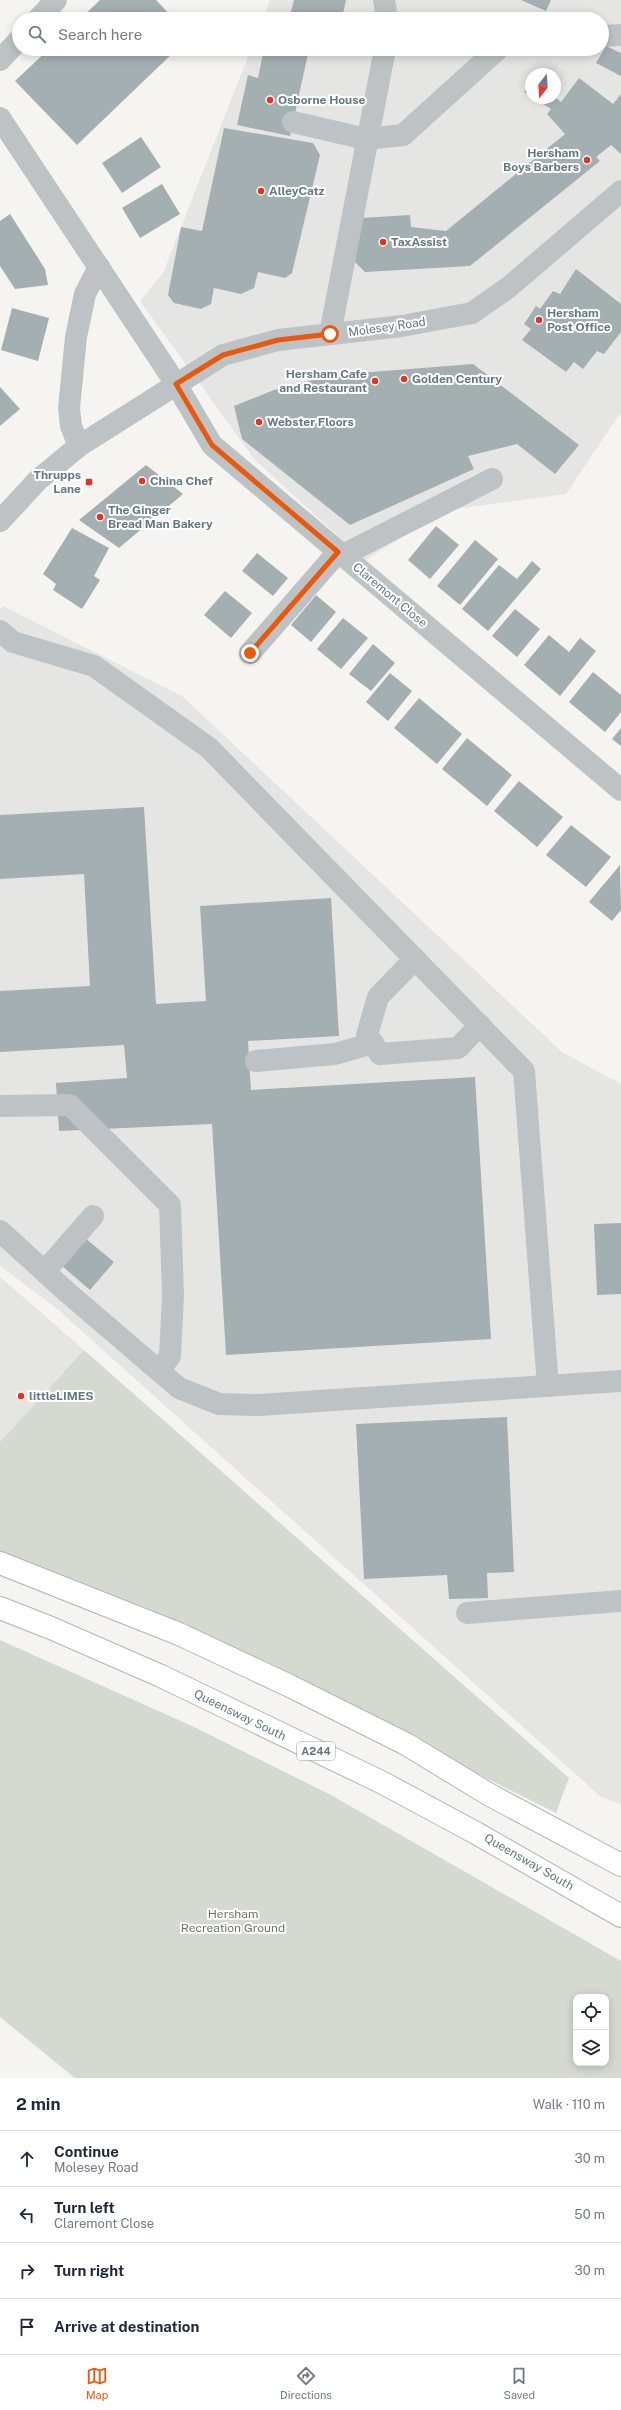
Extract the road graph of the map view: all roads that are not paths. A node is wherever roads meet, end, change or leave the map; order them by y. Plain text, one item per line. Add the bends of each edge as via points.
1 (56, 0) edge
2 (384, 0) edge
3 (45, 12) edge
4 (386, 12) edge
5 (621, 35) edge
6 (609, 36) edge
7 (12, 47) edge
8 (384, 56) edge
9 (490, 56) edge
10 (0, 60) edge
11 (0, 118) edge
12 (293, 122) dead end
13 (366, 138) junction
14 (621, 190) edge
15 (99, 267) junction
16 (330, 334) junction
17 (176, 384) junction
18 (79, 446) junction
19 (492, 479) dead end
20 (0, 521) edge
21 (340, 553) junction
22 (0, 631) edge
23 (250, 653) dead end
24 (621, 790) edge
25 (415, 959) junction
26 (480, 1026) junction
27 (373, 1043) junction
28 (256, 1061) dead end
29 (0, 1106) edge
30 (93, 1216) dead end
31 (0, 1231) edge
32 (45, 1271) junction
33 (159, 1371) junction
34 (621, 1381) edge
35 (548, 1386) junction
36 (0, 1563) edge
37 (621, 1600) edge
38 (0, 1608) edge
39 (467, 1613) dead end
40 (621, 1865) edge
41 (621, 1916) edge

1 - 3 street
2 - 4 street
5 - 6 street
7 - 10 street
8 - 13 street
9 - 13 street via 403,135
11 - 15 street
12 - 13 street
13 - 16 street
14 - 16 street, Molesey Road via 509,286 472,313 402,326
15 - 17 street
15 - 18 street via 85,294 76,337 69,408 71,426
16 - 17 street, Molesey Road via 278,340 223,355
17 - 18 street, Molesey Road
17 - 21 street, Claremont Close via 212,445
18 - 20 street, Molesey Road via 38,480
19 - 21 street
21 - 23 street
21 - 24 street, Claremont Close
22 - 25 street via 13,642 94,666 208,748
25 - 26 street
25 - 27 street via 378,997 367,1035
26 - 27 street via 458,1048 380,1054
26 - 35 street via 524,1071
27 - 28 street via 335,1054
29 - 33 street via 70,1105 170,1205 173,1296 170,1356
30 - 32 street
31 - 32 street
32 - 33 street
33 - 35 street via 180,1388 219,1404 259,1405
34 - 35 street
36 - 40 main road via 179,1634 290,1686 406,1744 490,1795
37 - 39 street
38 - 41 main road, Queensway South / A244 via 161,1676 384,1783

